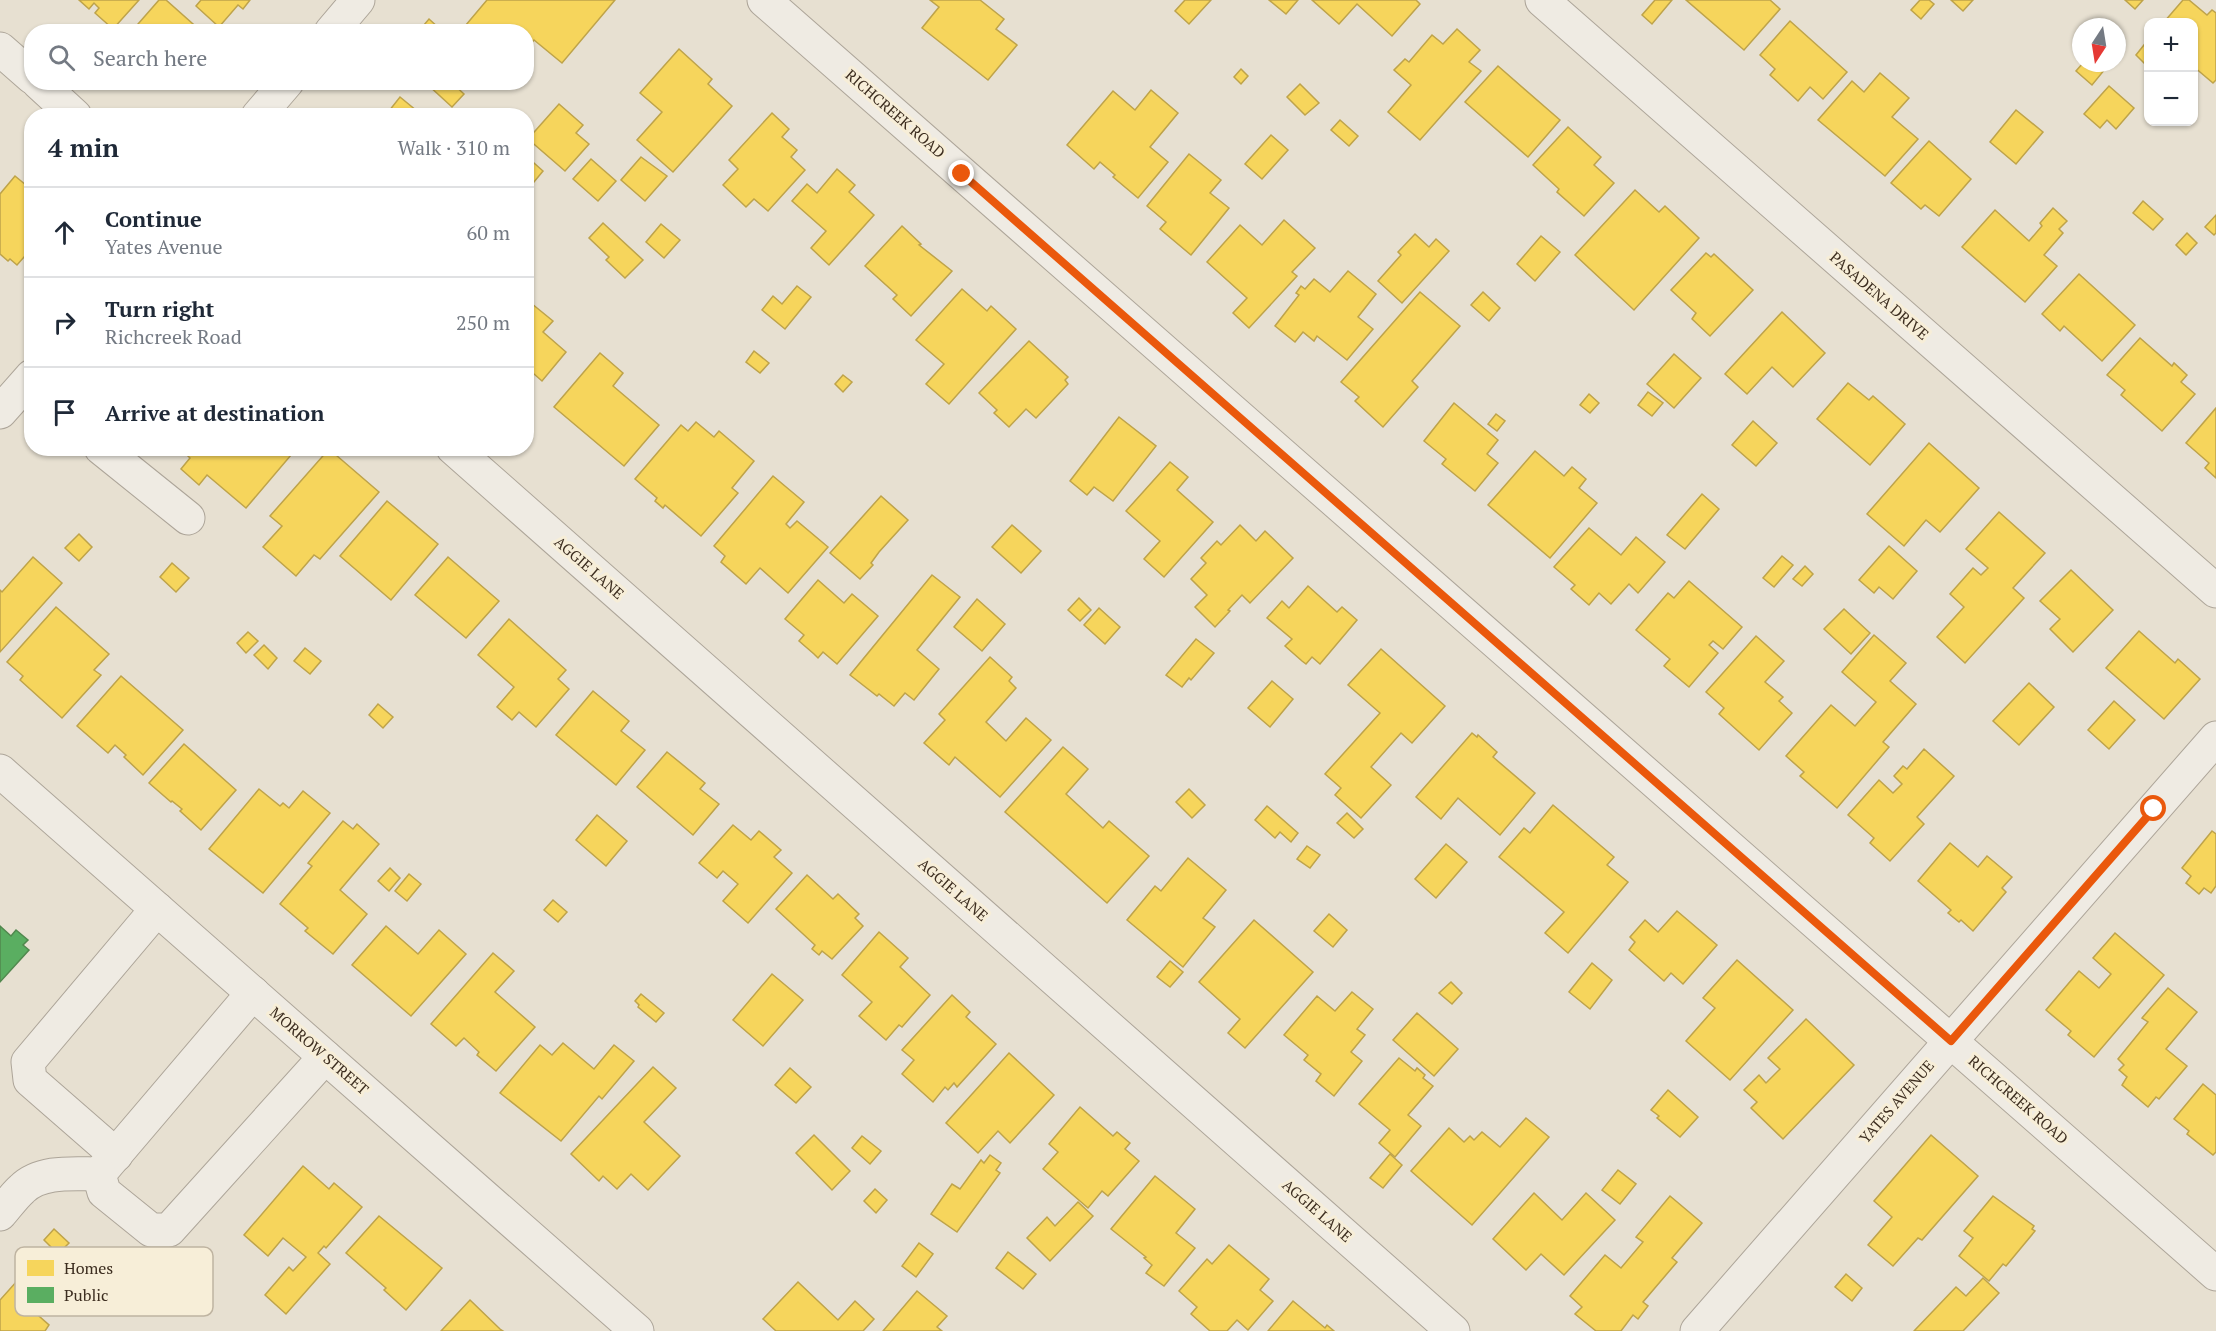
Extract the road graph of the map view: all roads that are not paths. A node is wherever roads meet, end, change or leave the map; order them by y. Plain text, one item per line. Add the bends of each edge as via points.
1 (358, 0) edge
2 (764, 0) edge
3 (1542, 0) edge
4 (338, 24) edge
5 (0, 49) edge
6 (24, 70) edge
7 (47, 90) edge
8 (280, 90) edge
9 (66, 108) edge
10 (265, 108) edge
11 (24, 389) edge
12 (0, 412) edge
13 (111, 456) edge
14 (462, 456) edge
15 (188, 518) dead end
16 (2216, 591) edge
17 (2216, 738) edge
18 (0, 771) edge
19 (157, 909) junction
20 (253, 993) junction
21 (1951, 1041) junction
22 (326, 1057) junction
23 (108, 1164) junction
24 (0, 1214) edge
25 (2216, 1274) edge
26 (637, 1331) edge
27 (1453, 1331) edge
28 (1697, 1331) edge

1 - 4 street
2 - 21 street, RICHCREEK ROAD
3 - 16 street, PASADENA DRIVE
5 - 6 street
7 - 9 street
8 - 10 street
11 - 12 street
13 - 15 street
14 - 27 street, AGGIE LANE
17 - 21 street, YATES AVENUE
18 - 19 street, MORROW STREET
19 - 20 street, MORROW STREET
19 - 23 street via 28,1062 30,1080
20 - 22 street, MORROW STREET
20 - 23 street
21 - 25 street, RICHCREEK ROAD
21 - 28 street, YATES AVENUE
22 - 23 street via 169,1230 151,1230 104,1192
22 - 26 street, MORROW STREET
23 - 24 street via 31,1182

